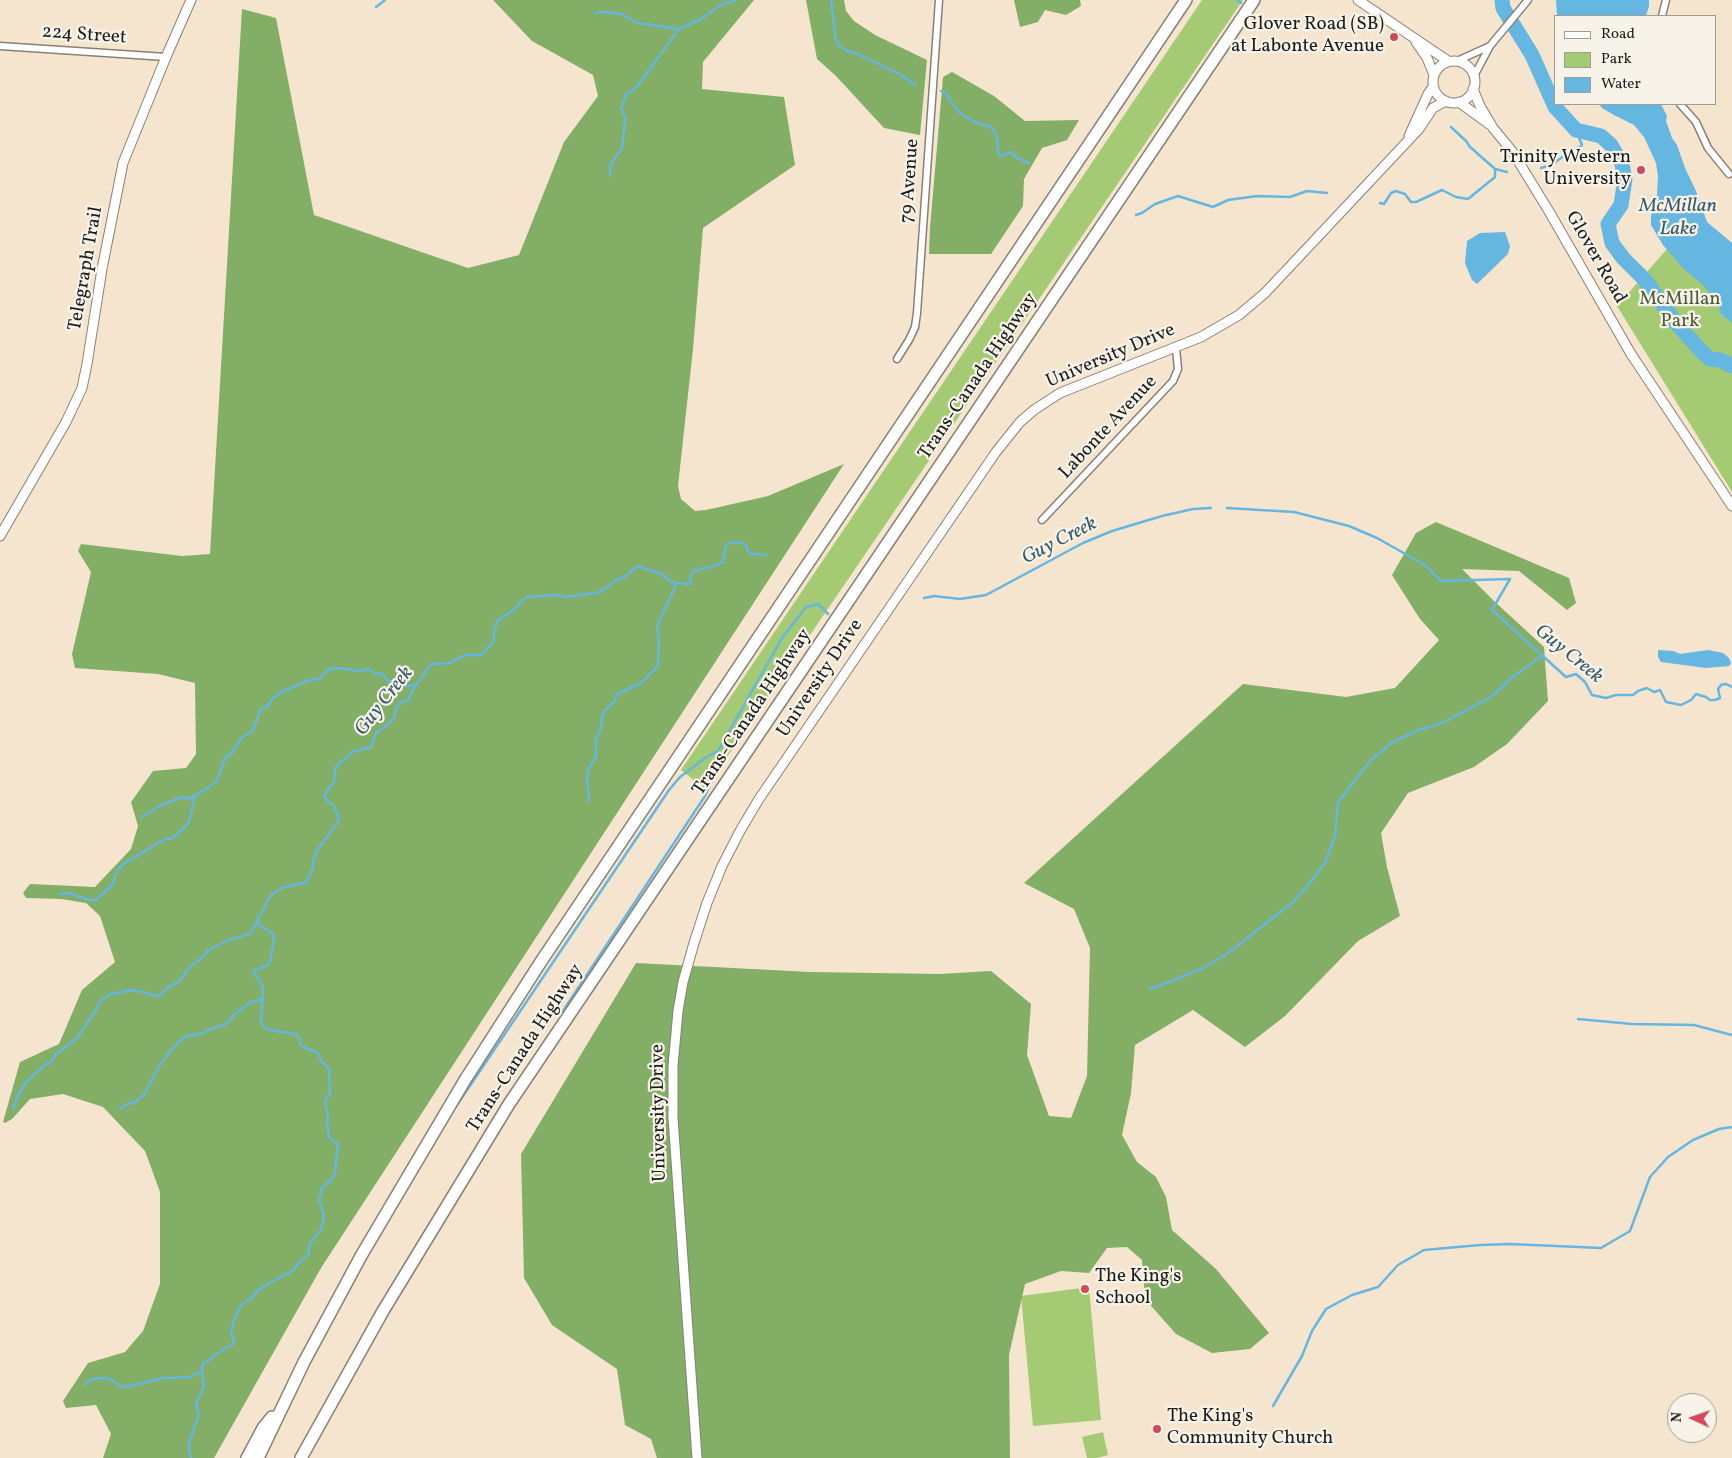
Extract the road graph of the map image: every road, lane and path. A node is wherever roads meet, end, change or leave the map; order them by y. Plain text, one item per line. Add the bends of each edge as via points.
1 (191, 0) edge
2 (939, 0) edge
3 (1186, 0) edge
4 (1254, 0) edge
5 (1358, 0) edge
6 (1528, 0) edge
7 (1666, 0) edge
8 (1662, 15) edge
9 (1414, 40) junction
10 (1491, 45) junction
11 (0, 46) edge
12 (166, 56) junction
13 (1452, 61) junction
14 (1434, 74) junction
15 (1474, 76) junction
16 (1433, 87) junction
17 (1473, 89) junction
18 (1446, 101) junction
19 (1459, 102) junction
20 (1681, 105) edge
21 (1493, 128) junction
22 (1406, 141) junction
23 (1730, 174) dead end
24 (1176, 348) junction
25 (897, 359) dead end
26 (1732, 506) edge
27 (1042, 520) dead end
28 (0, 536) edge
29 (282, 1406) junction
30 (327, 1409) junction
31 (247, 1458) edge
32 (258, 1458) edge
33 (300, 1458) edge
34 (309, 1458) edge
35 (697, 1458) edge

1 - 12 street, Telegraph Trail
2 - 25 street, 79 Avenue via 917,313 909,340
3 - 29 highway, Trans-Canada Highway via 496,1032 361,1256
4 - 30 highway, Trans-Canada Highway via 514,1096
5 - 9 street
6 - 10 street
7 - 8 street
9 - 13 street
9 - 14 street
10 - 13 street
10 - 15 street
11 - 12 street, 224 Street
12 - 28 street, Telegraph Trail via 123,163 82,388
13 - 14 street via 1442,64
13 - 15 street via 1468,66
14 - 16 street
15 - 17 street
16 - 18 street
16 - 22 street, University Drive
17 - 19 street
17 - 21 street, Glover Road
18 - 19 street
18 - 22 street, University Drive via 1433,108
19 - 21 street, Glover Road
20 - 23 street via 1696,122 1708,148
21 - 26 street, Glover Road via 1512,151 1550,213 1631,354
22 - 24 street, University Drive via 1259,299 1226,324
24 - 27 street, Labonte Avenue via 1178,368 1174,381
24 - 35 street, University Drive via 1060,393 1034,410 1008,436 758,800 722,866 699,924 683,982 674,1040 673,1118
29 - 31 highway via 263,1428
29 - 32 highway, Trans-Canada Highway
30 - 33 highway, Trans-Canada Highway
30 - 34 highway

